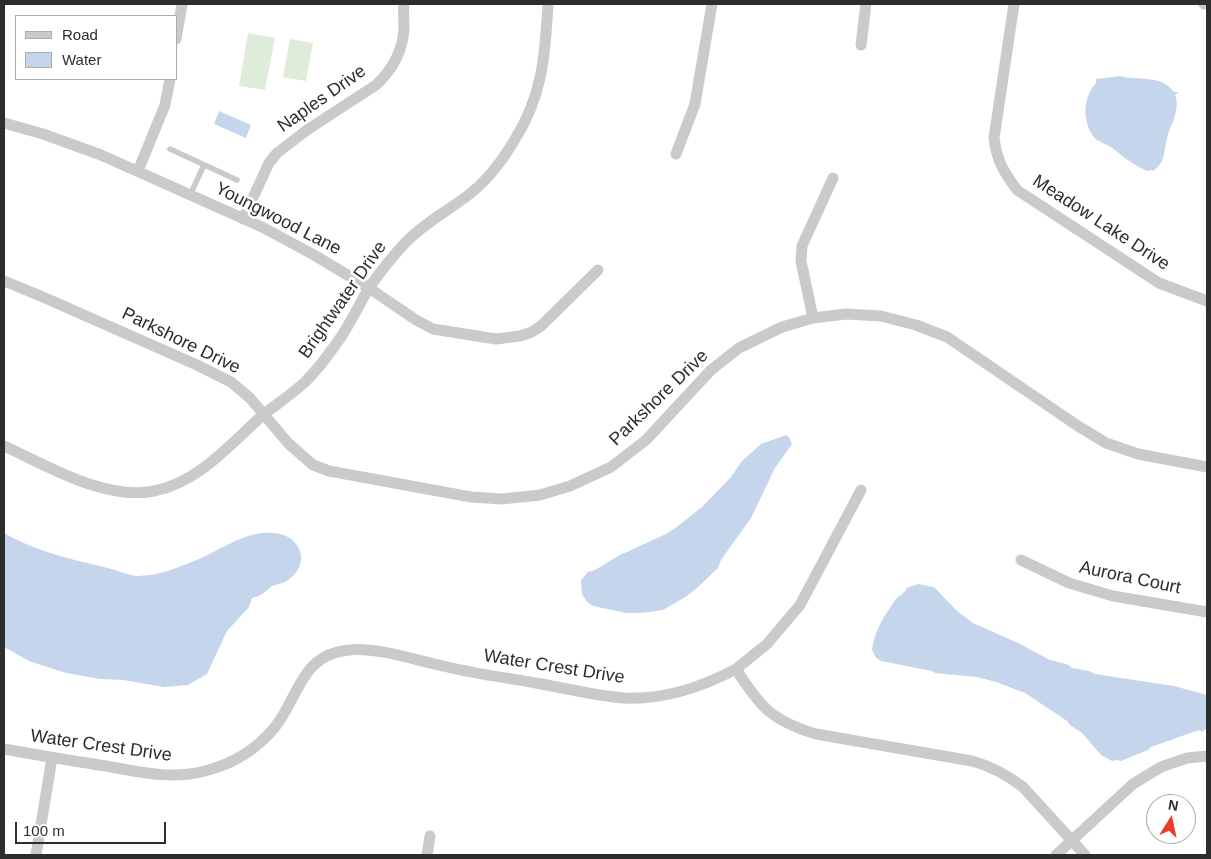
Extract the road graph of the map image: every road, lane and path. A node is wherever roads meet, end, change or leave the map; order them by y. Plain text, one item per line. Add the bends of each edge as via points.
1 (182, 4) edge
2 (404, 4) edge
3 (548, 4) edge
4 (712, 4) edge
5 (866, 4) edge
6 (1014, 4) edge
7 (178, 27) edge
8 (861, 45) dead end
9 (170, 80) edge
10 (4, 123) edge
11 (170, 149) dead end
12 (676, 154) dead end
13 (204, 165) junction
14 (138, 171) junction
15 (833, 178) dead end
16 (237, 180) dead end
17 (190, 195) junction
18 (243, 219) junction
19 (598, 270) dead end
20 (4, 281) edge
21 (369, 288) junction
22 (1207, 301) edge
23 (813, 318) junction
24 (263, 416) junction
25 (4, 446) edge
26 (1207, 467) edge
27 (861, 490) dead end
28 (1021, 560) dead end
29 (1207, 612) edge
30 (736, 669) junction
31 (4, 749) edge
32 (1207, 756) edge
33 (52, 758) junction
34 (430, 836) dead end
35 (1071, 841) junction
36 (36, 855) edge
37 (427, 855) edge
38 (1056, 855) edge
39 (1085, 855) edge

1 - 7 street
2 - 18 street, Naples Drive via 401,46 385,77 276,153
3 - 21 street, Brightwater Drive via 545,53 537,91 514,140 480,185 406,241
4 - 12 street via 695,104
5 - 8 street
6 - 22 street, Meadow Lake Drive via 994,138 1002,169 1017,190 1159,283
9 - 14 street via 165,105
10 - 14 street, Youngwood Lane via 72,144
11 - 13 lane
13 - 16 lane
13 - 17 lane
14 - 17 street, Youngwood Lane
15 - 23 street via 802,246 801,261
17 - 18 street, Youngwood Lane
18 - 21 street, Youngwood Lane via 289,240
19 - 21 street, Youngwood Lane via 541,326 510,338 496,339 433,329
20 - 24 street, Parkshore Drive via 220,376 242,390
21 - 24 street, Brightwater Drive via 328,356 304,382
23 - 24 street, Parkshore Drive via 782,327 739,348 711,370 646,440 611,467 570,486 540,495 502,499 471,497 329,472 313,465 288,444
23 - 26 street, Parkshore Drive via 846,314 881,316 947,337 1106,443 1138,454
24 - 25 street, Brightwater Drive via 198,472 153,491 111,491
27 - 30 street, Water Crest Drive via 800,605 767,644
28 - 29 street, Aurora Court via 1069,583 1113,596
30 - 33 street, Water Crest Drive via 677,692 627,698 371,651 346,650 330,654 309,670 266,737 246,754 223,766 171,776
30 - 35 street via 760,704 798,728 816,734 972,761 994,769 1023,787
31 - 33 street, Water Crest Drive
32 - 35 street via 1161,766 1133,784
33 - 36 street
34 - 37 street
35 - 38 street
35 - 39 street

